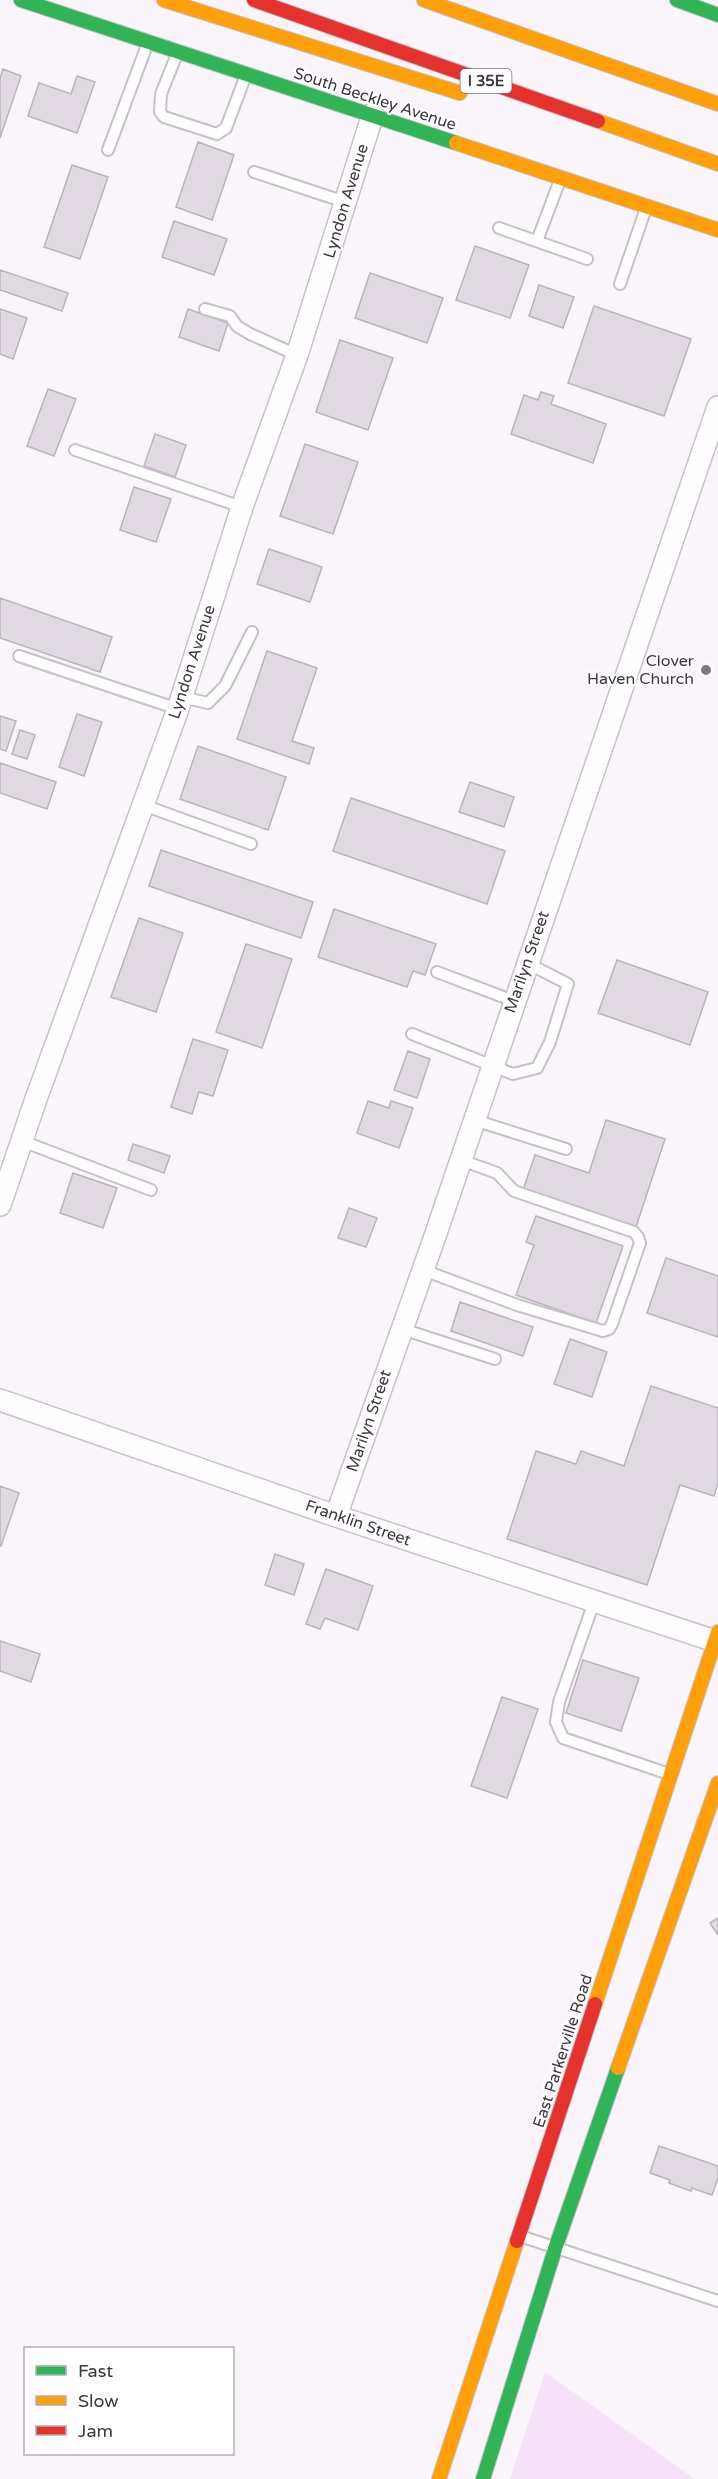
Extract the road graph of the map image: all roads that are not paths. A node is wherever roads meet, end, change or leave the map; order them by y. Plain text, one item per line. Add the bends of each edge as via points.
1 (21, 0) edge
2 (164, 0) edge
3 (254, 0) edge
4 (424, 0) edge
5 (677, 0) edge
6 (718, 15) edge
7 (148, 42) junction
8 (178, 51) junction
9 (246, 73) junction
10 (473, 96) dead end
11 (496, 100) dead end
12 (718, 104) edge
13 (373, 114) junction
14 (611, 125) junction
15 (108, 150) dead end
16 (718, 164) edge
17 (254, 172) dead end
18 (561, 179) junction
19 (345, 202) junction
20 (647, 207) junction
21 (499, 228) dead end
22 (718, 230) edge
23 (537, 241) junction
24 (587, 259) dead end
25 (620, 284) dead end
26 (205, 309) dead end
27 (297, 355) junction
28 (718, 407) edge
29 (75, 450) dead end
30 (242, 507) junction
31 (252, 632) dead end
32 (19, 656) dead end
33 (179, 703) junction
34 (143, 805) junction
35 (251, 844) dead end
36 (527, 963) junction
37 (437, 972) dead end
38 (514, 1001) junction
39 (412, 1034) dead end
40 (492, 1066) junction
41 (474, 1120) junction
42 (21, 1141) junction
43 (566, 1149) dead end
44 (461, 1160) junction
45 (151, 1190) dead end
46 (0, 1205) edge
47 (423, 1270) junction
48 (402, 1329) junction
49 (495, 1359) dead end
50 (0, 1400) edge
51 (336, 1516) junction
52 (594, 1602) junction
53 (717, 1639) edge
54 (671, 1775) junction
55 (718, 1783) edge
56 (519, 2236) junction
57 (556, 2246) junction
58 (718, 2301) edge
59 (439, 2479) edge
60 (483, 2479) edge

1 - 7 main road, South Beckley Avenue
2 - 10 main road
3 - 14 main road, I 35E
4 - 12 main road
5 - 6 main road
7 - 8 main road, South Beckley Avenue
7 - 15 lane
8 - 9 main road, South Beckley Avenue
8 - 9 lane via 161,94 160,112 164,117 217,134 226,128
9 - 13 main road, South Beckley Avenue
11 - 14 main road
13 - 18 main road, South Beckley Avenue
13 - 19 street, Lyndon Avenue
14 - 16 main road, I 35E
17 - 19 lane
18 - 20 main road, South Beckley Avenue
18 - 23 lane
19 - 27 street, Lyndon Avenue
20 - 22 main road, South Beckley Avenue
20 - 25 lane
21 - 23 lane
23 - 24 lane
26 - 27 lane via 230,316 250,334
27 - 30 street, Lyndon Avenue
28 - 36 street, Marilyn Street
29 - 30 lane
30 - 33 street, Lyndon Avenue
31 - 33 lane via 225,686 208,703
32 - 33 lane
33 - 34 street, Lyndon Avenue
34 - 35 lane
34 - 42 street, Lyndon Avenue
36 - 38 street, Marilyn Street
36 - 40 lane via 568,984 550,1042 537,1068 513,1074
37 - 38 lane
38 - 40 street, Marilyn Street
39 - 40 lane
40 - 41 street, Marilyn Street
41 - 43 lane
41 - 44 street, Marilyn Street
42 - 45 lane
42 - 46 street, Lyndon Avenue
44 - 47 street, Marilyn Street
44 - 47 lane via 497,1173 514,1191 633,1232 640,1243 626,1284 612,1324 603,1331
47 - 48 street, Marilyn Street
48 - 49 lane
48 - 51 street, Marilyn Street
50 - 51 street, Franklin Street
51 - 52 street, Franklin Street
52 - 53 street, Franklin Street
52 - 54 lane via 559,1702 556,1722 564,1737
53 - 54 main road, East Parkerville Road
54 - 56 main road, East Parkerville Road
55 - 57 main road
56 - 57 lane
56 - 59 main road, East Parkerville Road
57 - 58 lane
57 - 60 main road

